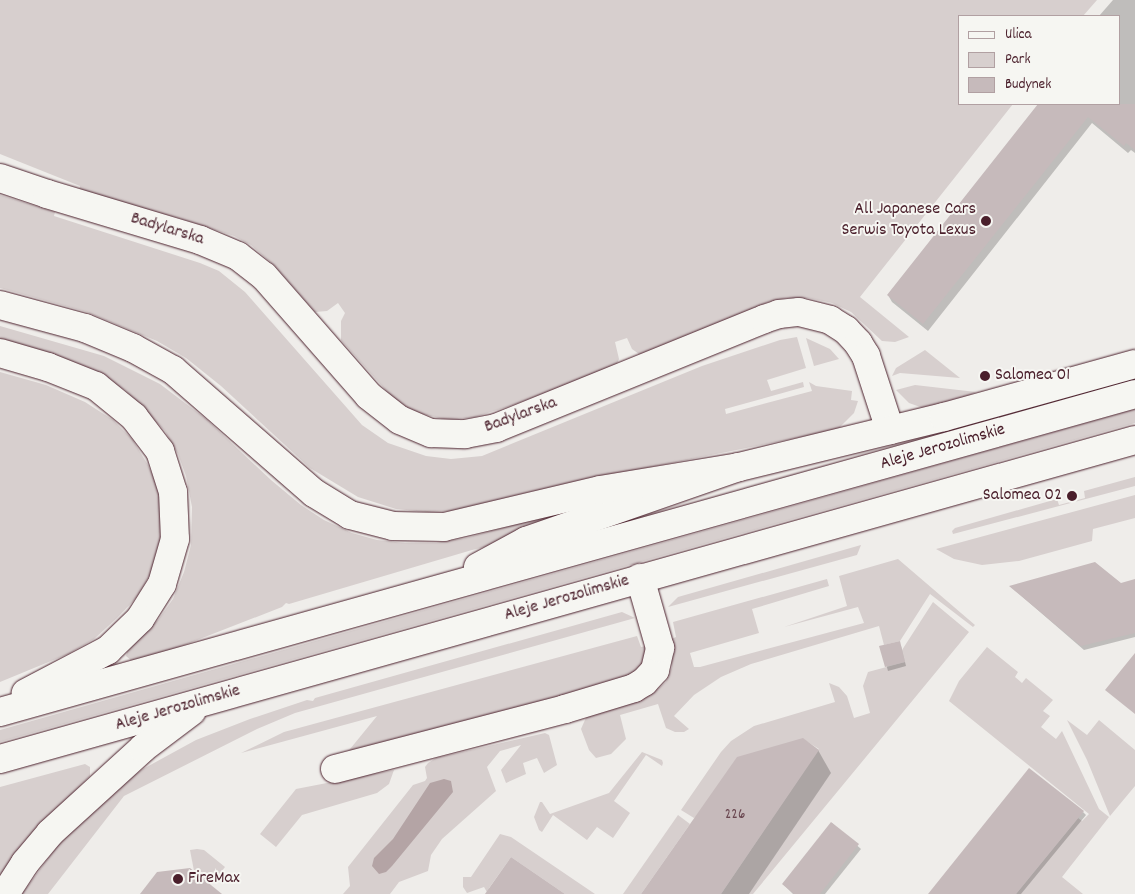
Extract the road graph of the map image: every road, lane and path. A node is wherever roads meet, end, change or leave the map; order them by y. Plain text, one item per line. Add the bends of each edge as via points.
1 (0, 178) edge
2 (0, 305) edge
3 (0, 353) edge
4 (1135, 364) edge
5 (1135, 394) edge
6 (890, 430) junction
7 (1135, 440) edge
8 (739, 467) junction
9 (640, 578) junction
10 (433, 592) junction
11 (205, 701) junction
12 (0, 707) edge
13 (0, 712) edge
14 (0, 759) edge
15 (335, 769) dead end
16 (5, 894) edge

1 - 6 main road, Badylarska via 200,240 238,256 264,276 375,402 400,420 431,432 465,434 496,428 764,319 799,312 830,320 858,343 866,356
2 - 8 main road via 85,328 133,348 173,370 314,494 350,515 393,526 444,527 600,490
3 - 12 main road via 96,386 134,418 160,451 173,492 175,539 162,584 140,619 108,650
4 - 6 main road
5 - 10 main road, Aleje Jerozolimskie
6 - 8 main road
7 - 9 main road, Aleje Jerozolimskie
8 - 10 main road via 526,541
9 - 11 main road, Aleje Jerozolimskie
9 - 15 main road via 660,648 658,665 644,682 634,688 565,708
10 - 13 main road, Aleje Jerozolimskie
11 - 14 main road, Aleje Jerozolimskie
11 - 16 main road via 144,748 50,833

